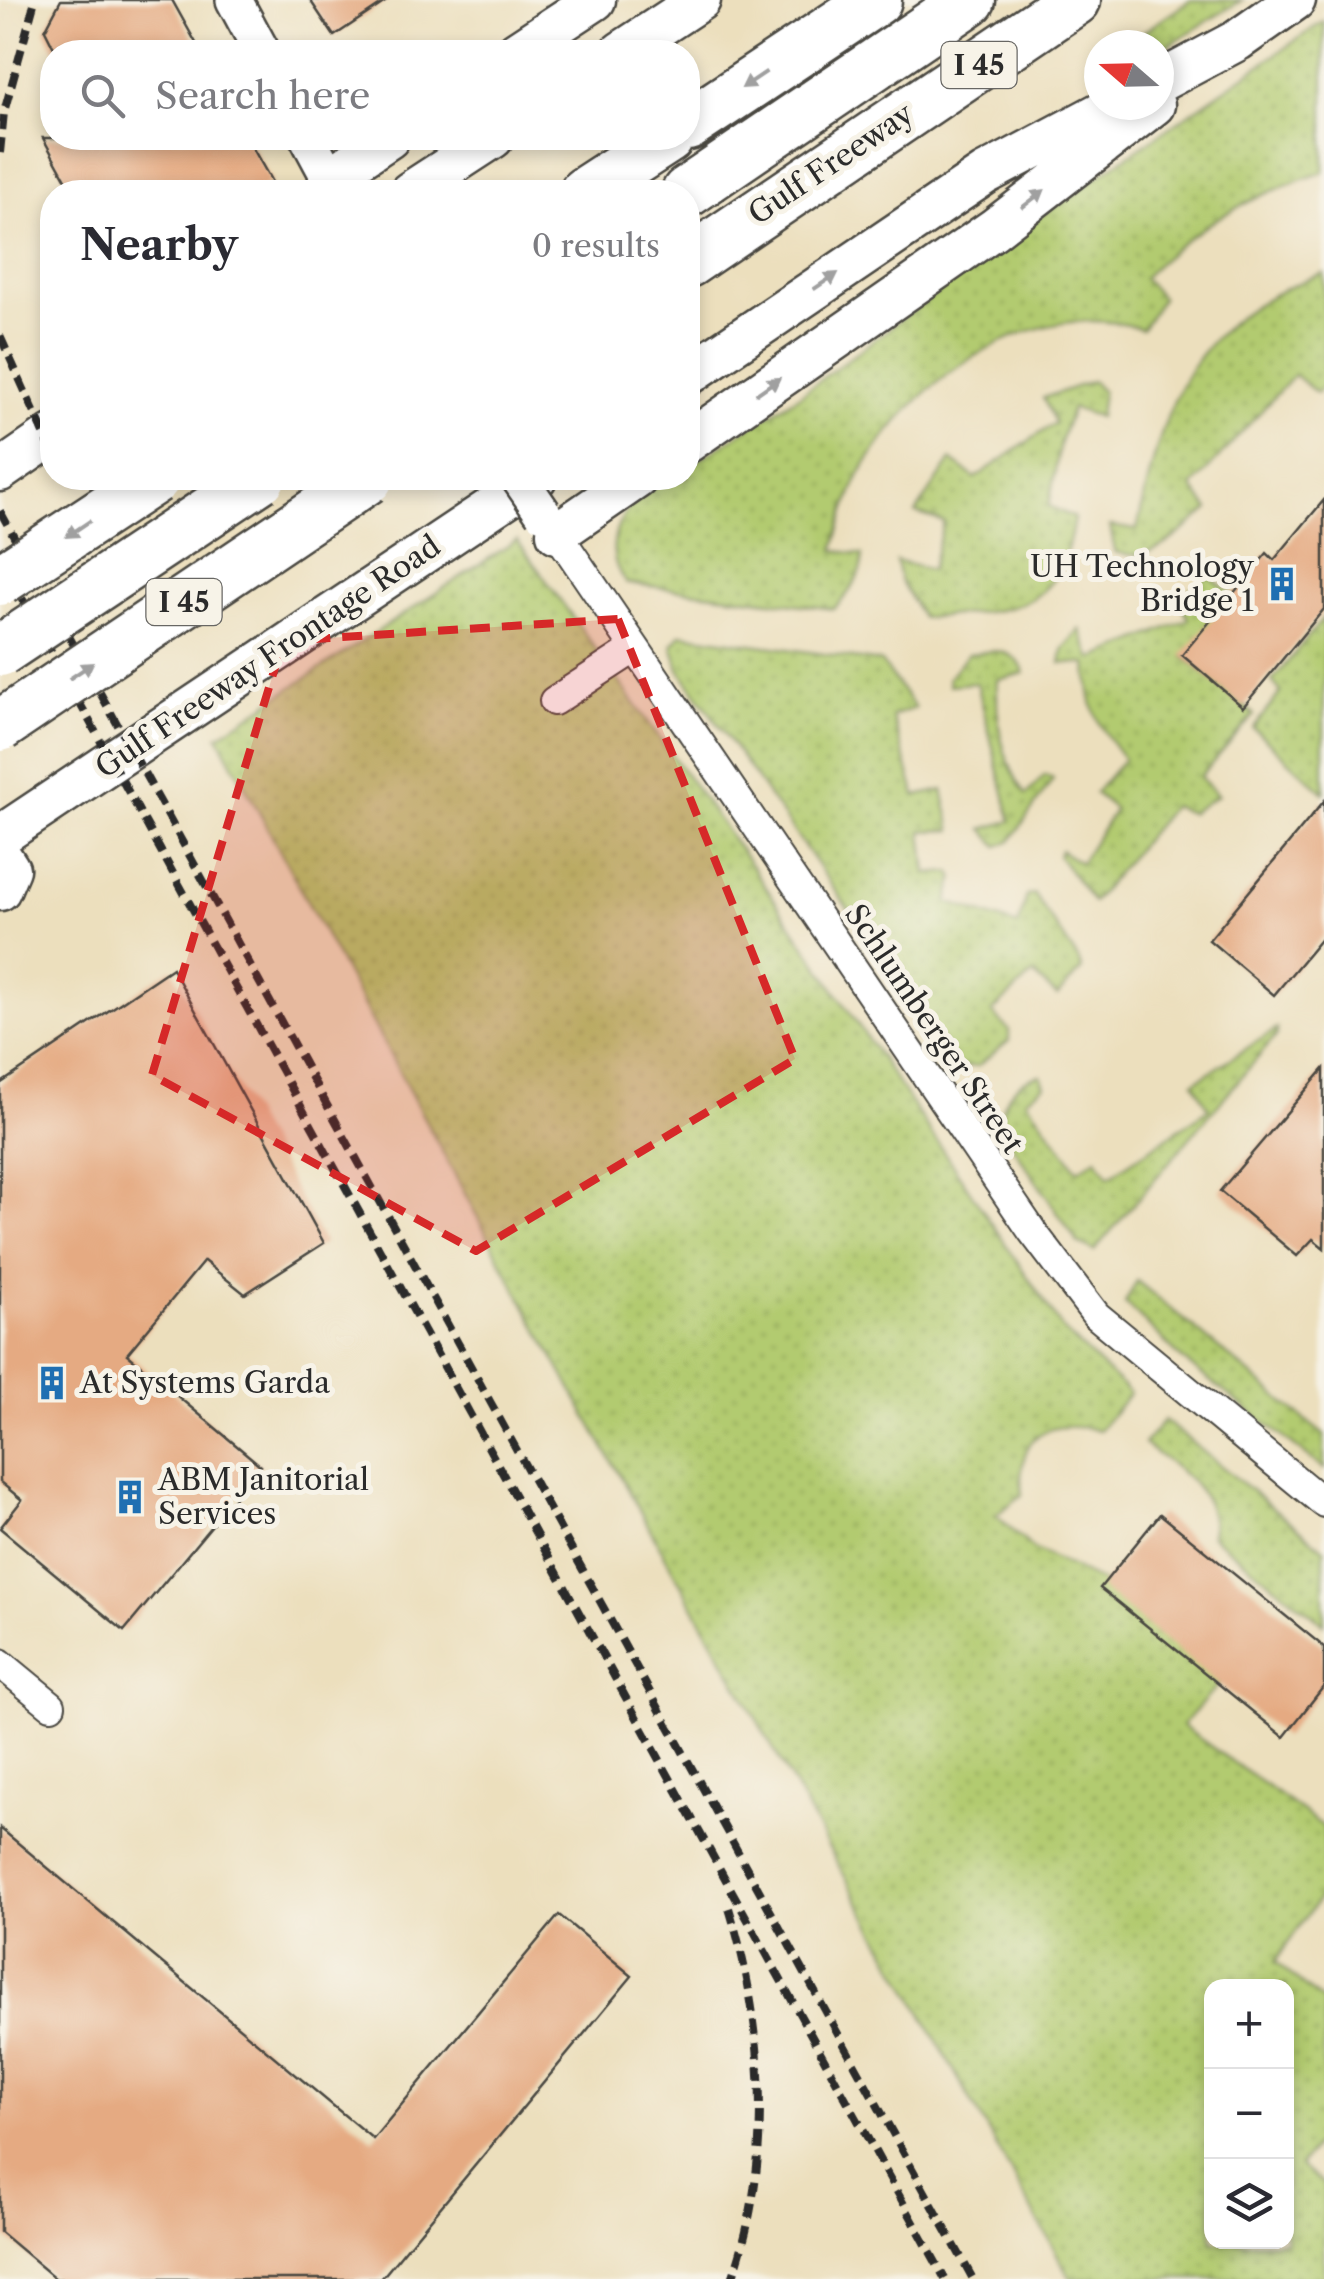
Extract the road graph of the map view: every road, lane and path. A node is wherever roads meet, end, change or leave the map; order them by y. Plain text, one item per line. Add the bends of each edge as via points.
1 (234, 0) edge
2 (595, 0) edge
3 (700, 0) edge
4 (876, 0) edge
5 (970, 0) edge
6 (1075, 0) edge
7 (1295, 0) edge
8 (256, 40) edge
9 (534, 40) edge
10 (639, 40) edge
11 (1238, 40) junction
12 (1174, 74) edge
13 (1174, 90) edge
14 (700, 116) edge
15 (1087, 120) edge
16 (1135, 120) edge
17 (314, 150) edge
18 (375, 150) edge
19 (475, 150) edge
20 (650, 150) edge
21 (330, 180) edge
22 (339, 180) edge
23 (428, 180) edge
24 (603, 180) edge
25 (700, 183) edge
26 (700, 254) edge
27 (700, 367) edge
28 (700, 434) edge
29 (40, 443) edge
30 (0, 471) edge
31 (137, 490) edge
32 (242, 490) edge
33 (350, 490) edge
34 (600, 490) edge
35 (545, 508) edge
36 (0, 580) edge
37 (634, 649) junction
38 (0, 651) edge
39 (554, 701) dead end
40 (0, 726) edge
41 (2, 862) edge
42 (1324, 1503) edge
43 (0, 1664) edge
44 (51, 1705) dead end

1 - 8 street
2 - 9 main road
3 - 10 main road
4 -> 14 highway
5 - 25 highway, Gulf Freeway
6 - 26 highway, Gulf Freeway / I 45
7 - 11 main road
11 - 12 main road
11 - 13 main road
27 -> 15 main road via 985,174
28 -> 16 main road via 994,229
17 - 21 street
18 - 22 main road
19 - 23 main road
20 - 24 highway
29 - 30 main road
31 -> 36 highway, bridge
32 - 38 highway, bridge
40 -> 33 highway, I 45, bridge
34 - 35 main road, Gulf Freeway Frontage Road
35 - 37 street, Schlumberger Street
35 - 41 main road, Gulf Freeway Frontage Road
37 - 39 street
37 - 42 street, Schlumberger Street via 1096,1315
43 - 44 street

